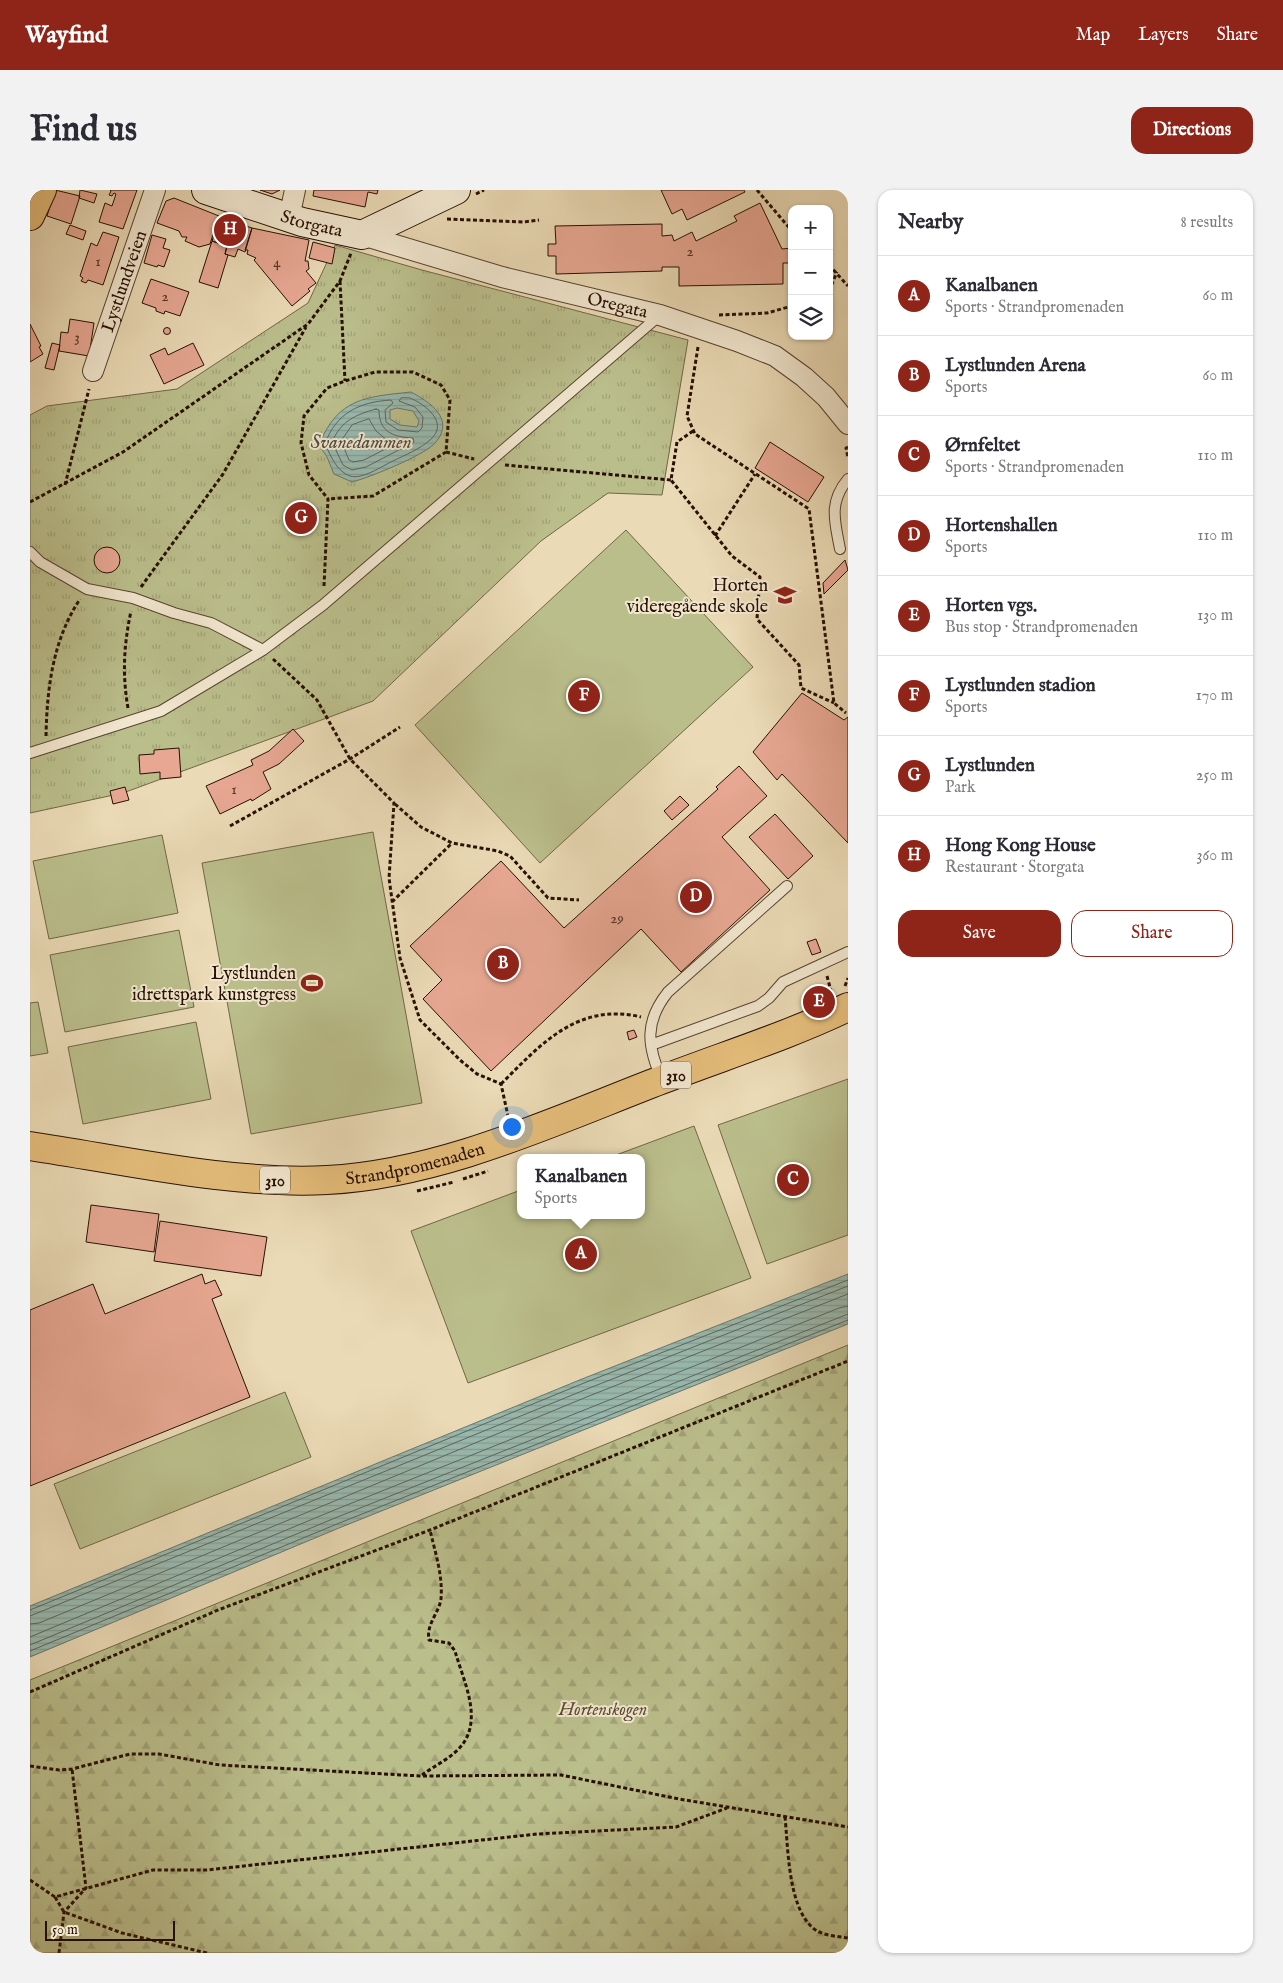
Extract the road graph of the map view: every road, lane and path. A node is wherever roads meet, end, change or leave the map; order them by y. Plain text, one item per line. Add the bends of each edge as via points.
1 (42, 190) edge
2 (155, 190) edge
3 (206, 190) edge
4 (295, 190) edge
5 (456, 190) edge
6 (756, 190) edge
7 (30, 216) edge
8 (289, 218) junction
9 (438, 218) dead end
10 (539, 220) dead end
11 (788, 226) edge
12 (362, 235) junction
13 (833, 268) edge
14 (838, 272) junction
15 (833, 283) edge
16 (848, 286) edge
17 (788, 307) edge
18 (660, 315) junction
19 (705, 322) junction
20 (308, 324) junction
21 (93, 371) joint
22 (345, 380) junction
23 (848, 424) edge
24 (693, 431) junction
25 (848, 447) edge
26 (446, 452) junction
27 (848, 458) edge
28 (489, 463) junction
29 (223, 474) dead end
30 (755, 474) junction
31 (848, 479) edge
32 (671, 480) junction
33 (65, 485) junction
34 (328, 499) junction
35 (30, 502) edge
36 (715, 536) junction
37 (840, 550) dead end
38 (30, 552) edge
39 (86, 589) junction
40 (323, 605) junction
41 (263, 650) junction
42 (834, 703) junction
43 (846, 713) dead end
44 (400, 727) dead end
45 (46, 749) junction
46 (30, 754) edge
47 (350, 759) junction
48 (394, 803) junction
49 (230, 826) dead end
50 (452, 843) junction
51 (786, 886) dead end
52 (580, 900) dead end
53 (392, 902) junction
54 (848, 952) edge
55 (848, 978) edge
56 (844, 1004) edge
57 (651, 1020) junction
58 (651, 1045) junction
59 (662, 1080) junction
60 (501, 1084) junction
61 (516, 1135) junction
62 (30, 1146) edge
63 (848, 1361) edge
64 (430, 1530) junction
65 (30, 1692) edge
66 (30, 1766) edge
67 (72, 1769) junction
68 (421, 1776) junction
69 (729, 1807) junction
70 (785, 1817) junction
71 (848, 1827) edge
72 (30, 1880) edge
73 (86, 1888) junction
74 (55, 1897) junction
75 (64, 1912) junction
76 (848, 1938) edge
77 (59, 1953) edge
78 (207, 1953) edge

1 - 7 main road
2 - 21 street, Lystlundveien
3 - 8 main road, Storgata
4 - 8 street
5 - 12 main road
6 - 11 path
8 - 12 main road, Storgata
9 - 10 path
12 - 18 street, Oregata via 502,277
13 - 14 path
14 - 15 path
14 - 16 path
17 - 19 path
18 - 19 street, Oregata
18 - 28 lane
19 - 23 street, Oregata via 775,356 826,397
19 - 24 path via 687,416
20 - 22 path via 340,281
20 - 29 path
20 - 33 path via 123,452
21 - 33 path
22 - 26 path via 375,372 413,372 441,385 450,400
22 - 34 path via 327,388 304,416 301,443 309,475
24 - 30 path via 703,441
24 - 32 path via 677,442
25 - 27 path
26 - 28 path
26 - 34 path via 373,496
28 - 32 path
28 - 40 lane
30 - 36 path
30 - 42 path via 809,509
31 - 37 lane via 834,506
32 - 36 path
33 - 35 path
34 - 40 path
36 - 42 path via 732,556 760,577 757,618 799,665 801,688
38 - 39 lane via 40,562
39 - 41 lane via 133,598 211,623
39 - 45 path via 58,642 50,682
40 - 41 lane
41 - 45 lane via 161,711
41 - 47 path via 317,700
42 - 43 path
44 - 47 path
45 - 46 lane
47 - 48 path
47 - 49 path
48 - 50 path via 421,827
48 - 53 path via 389,878
50 - 52 path via 510,856 548,898
50 - 53 path
51 - 57 lane via 668,992
53 - 60 path via 400,958 420,1020 477,1074
54 - 58 lane via 783,982 758,1006
55 - 56 path
56 - 59 main road, Strandpromenaden / 310
57 - 58 lane
57 - 60 path via 609,1013 563,1028
58 - 59 lane
59 - 61 main road, Strandpromenaden / 310
60 - 61 path via 508,1119
61 - 62 main road, Strandpromenaden / 310 via 406,1170 355,1178 296,1181 217,1174
63 - 64 path
64 - 65 path via 218,1610
64 - 68 path via 442,1581 441,1602 431,1624 429,1640 449,1643 455,1652 472,1713 470,1732 461,1746
66 - 67 path
67 - 68 path via 130,1754 159,1754 220,1766
67 - 73 path
68 - 69 path via 561,1775
69 - 70 path
69 - 73 path via 676,1827 537,1834 207,1870 153,1870
70 - 71 path
70 - 76 path via 792,1881 802,1913 812,1928 827,1935
72 - 74 path
73 - 74 path
73 - 75 path
74 - 75 path
75 - 77 path
75 - 78 path via 122,1933

